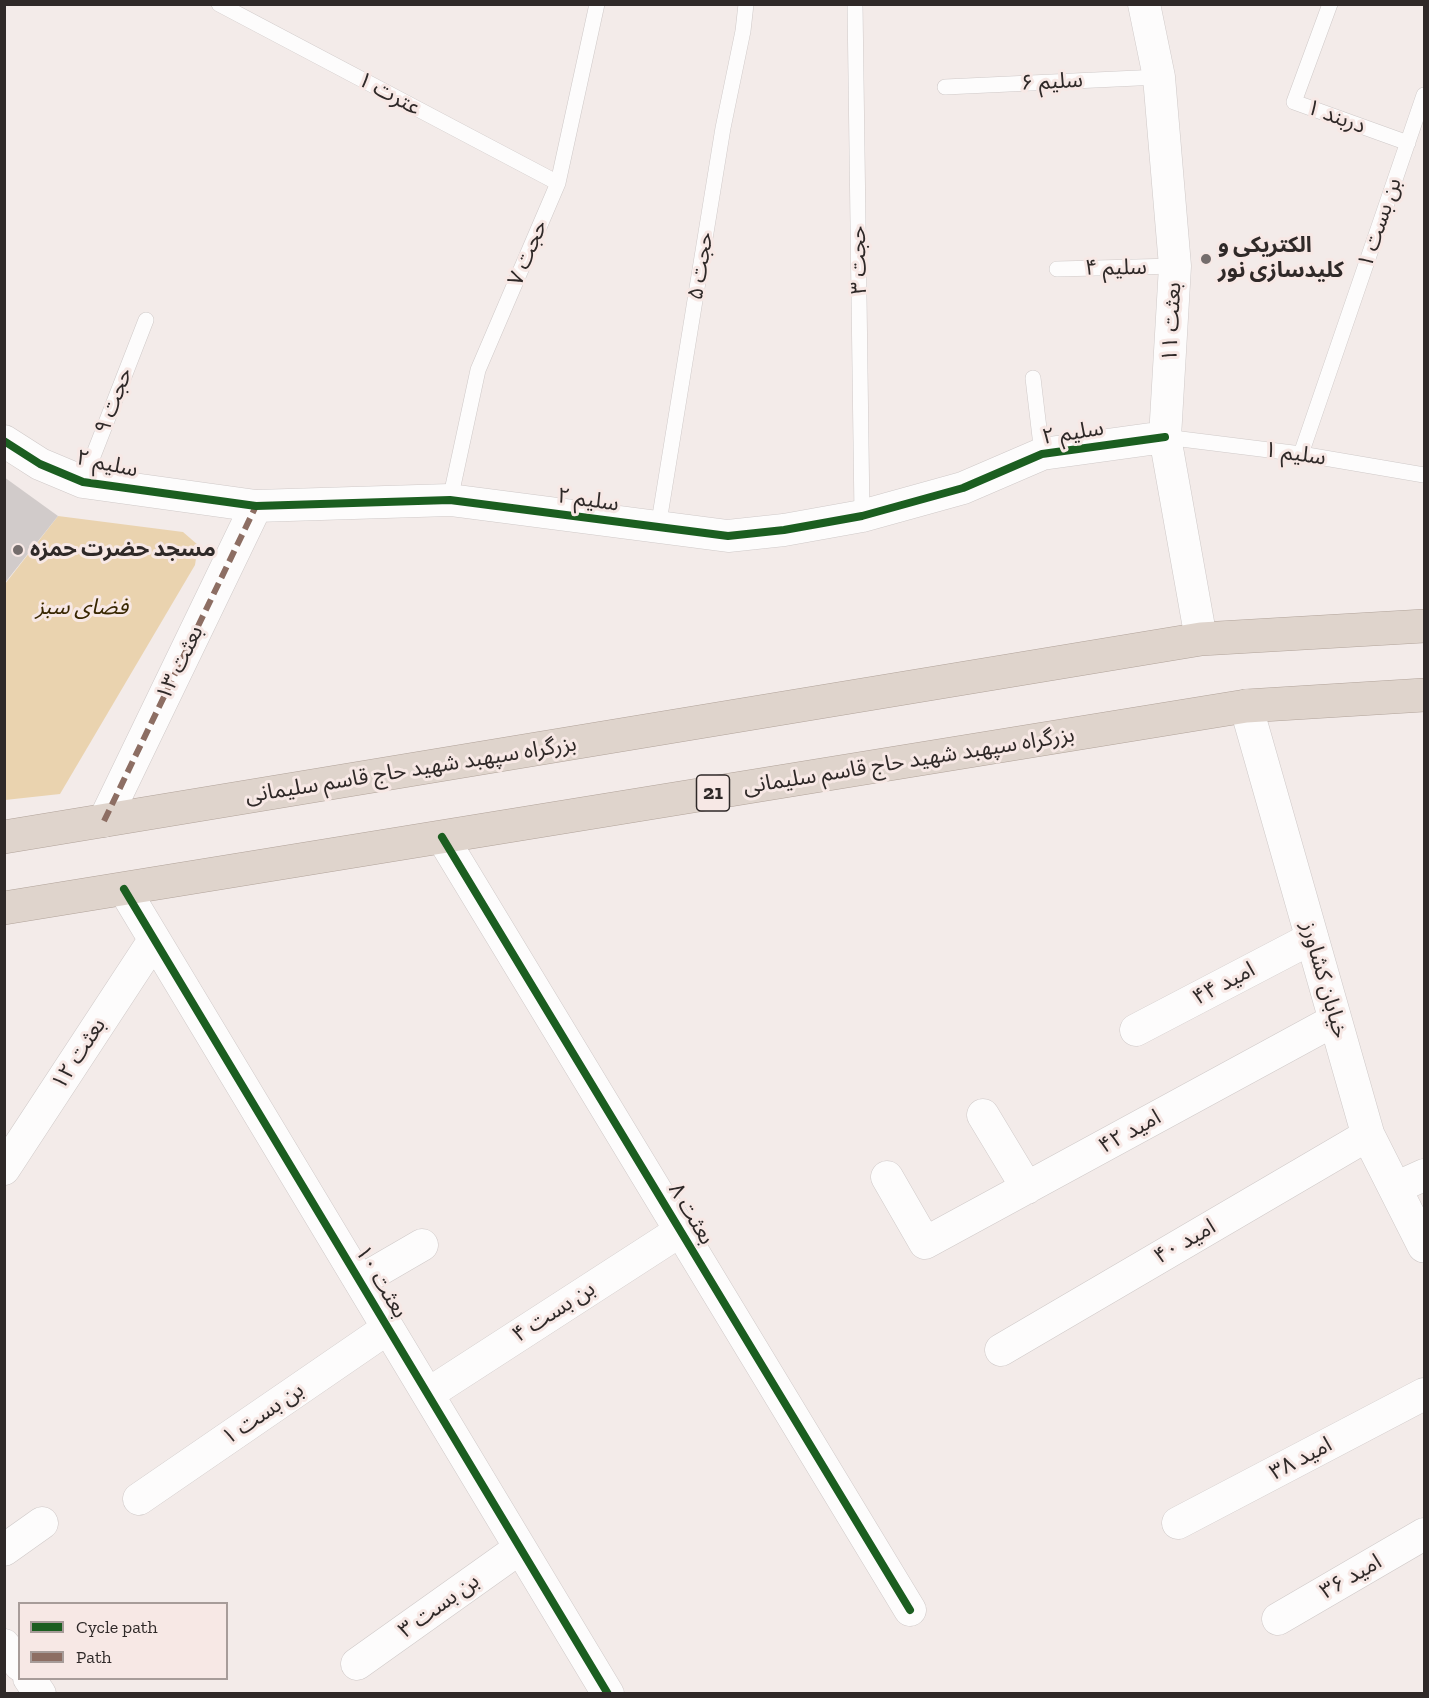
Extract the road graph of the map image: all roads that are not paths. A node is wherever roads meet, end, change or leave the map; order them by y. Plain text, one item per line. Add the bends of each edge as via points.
1 (219, 4) edge
2 (597, 4) edge
3 (746, 4) edge
4 (855, 4) edge
5 (1144, 4) edge
6 (1330, 4) edge
7 (1159, 77) junction
8 (945, 87) dead end
9 (1425, 95) edge
10 (1408, 143) junction
11 (558, 183) junction
12 (1175, 266) junction
13 (1057, 269) dead end
14 (146, 320) dead end
15 (1033, 378) dead end
16 (1165, 437) junction
17 (4, 441) edge
18 (1301, 453) junction
19 (1042, 454) junction
20 (1425, 475) edge
21 (83, 482) junction
22 (450, 500) junction
23 (256, 506) junction
24 (862, 516) junction
25 (658, 528) junction
26 (1425, 626) edge
27 (1201, 639) junction
28 (1425, 695) edge
29 (1246, 706) junction
30 (104, 821) junction
31 (4, 837) edge
32 (442, 837) junction
33 (123, 889) junction
34 (4, 908) edge
35 (1312, 938) junction
36 (154, 940) junction
37 (1335, 1020) junction
38 (1137, 1030) dead end
39 (983, 1115) dead end
40 (1368, 1135) junction
41 (4, 1169) edge
42 (1425, 1174) edge
43 (887, 1177) dead end
44 (1027, 1188) junction
45 (1395, 1188) junction
46 (680, 1231) junction
47 (422, 1245) dead end
48 (1425, 1246) edge
49 (360, 1281) junction
50 (388, 1328) junction
51 (1001, 1350) dead end
52 (428, 1394) junction
53 (1425, 1394) edge
54 (139, 1499) dead end
55 (42, 1523) dead end
56 (1178, 1523) dead end
57 (1425, 1534) edge
58 (520, 1548) junction
59 (4, 1550) edge
60 (910, 1610) dead end
61 (1278, 1620) dead end
62 (4, 1645) edge
63 (18, 1662) edge
64 (357, 1664) dead end
65 (608, 1694) edge

1 - 11 lane, عترت ۱
2 - 11 lane, حجت ۷
3 - 25 lane, حجت ۵
4 - 24 lane, حجت ۳
5 - 7 street, بعثت ۱۱
6 - 10 lane, دربند ۱ via 1294,102
7 - 8 lane, سلیم ۶
7 - 12 street, بعثت ۱۱
9 - 10 lane, بن بست ۱
10 - 18 lane, بن بست ۱
11 - 22 lane, حجت ۷ via 478,370
12 - 13 lane, سلیم ۴
12 - 16 street, بعثت ۱۱
14 - 21 lane, حجت ۹
15 - 19 lane
16 - 18 lane, سلیم ۱
16 - 19 street, سلیم ۲
16 - 27 street, بعثت ۱۱
17 - 21 street, سلیم ۲ via 40,464
18 - 20 lane, سلیم ۱
19 - 24 street, سلیم ۲ via 963,488
21 - 23 street, سلیم ۲
22 - 23 street, سلیم ۲
22 - 25 street, سلیم ۲
23 - 30 street, بعثت ۱۳
24 - 25 street, سلیم ۲ via 728,537
26 - 27 highway, بزرگراه سپهبد شهید حاج قاسم سلیمانی
27 - 30 highway, بزرگراه سپهبد شهید حاج قاسم سلیمانی
28 - 29 highway, بزرگراه سپهبد شهید حاج قاسم سلیمانی / 21
29 - 32 highway, بزرگراه سپهبد شهید حاج قاسم سلیمانی / 21
29 - 35 main road, خیابان کشاورز
30 - 31 highway, بزرگراه سپهبد شهید حاج قاسم سلیمانی
32 - 33 highway, بزرگراه سپهبد شهید حاج قاسم سلیمانی / 21
32 - 46 street, بعثت ۸
33 - 34 highway, بزرگراه سپهبد شهید حاج قاسم سلیمانی / 21
33 - 36 street, بعثت ۱۰
35 - 37 main road, خیابان کشاورز
35 - 38 street, امید ۴۴
36 - 41 street, بعثت ۱۲
36 - 49 street, بعثت ۱۰
37 - 40 main road, خیابان کشاورز
37 - 44 street, امید ۴۲
39 - 44 street
40 - 45 main road, خیابان کشاورز
40 - 51 street, امید ۴۰
42 - 45 street
43 - 44 street, امید ۴۲ via 925,1244
45 - 48 main road, خیابان کشاورز
46 - 52 street, بن بست ۴
46 - 60 street, بعثت ۸
47 - 49 street
49 - 50 street, بعثت ۱۰
50 - 52 street, بعثت ۱۰
50 - 54 street, بن بست ۱
52 - 58 street, بعثت ۱۰
53 - 56 street, امید ۳۸
55 - 59 street
57 - 61 street, امید ۳۶
58 - 64 street, بن بست ۳
58 - 65 street, بعثت ۱۰
62 - 63 street

